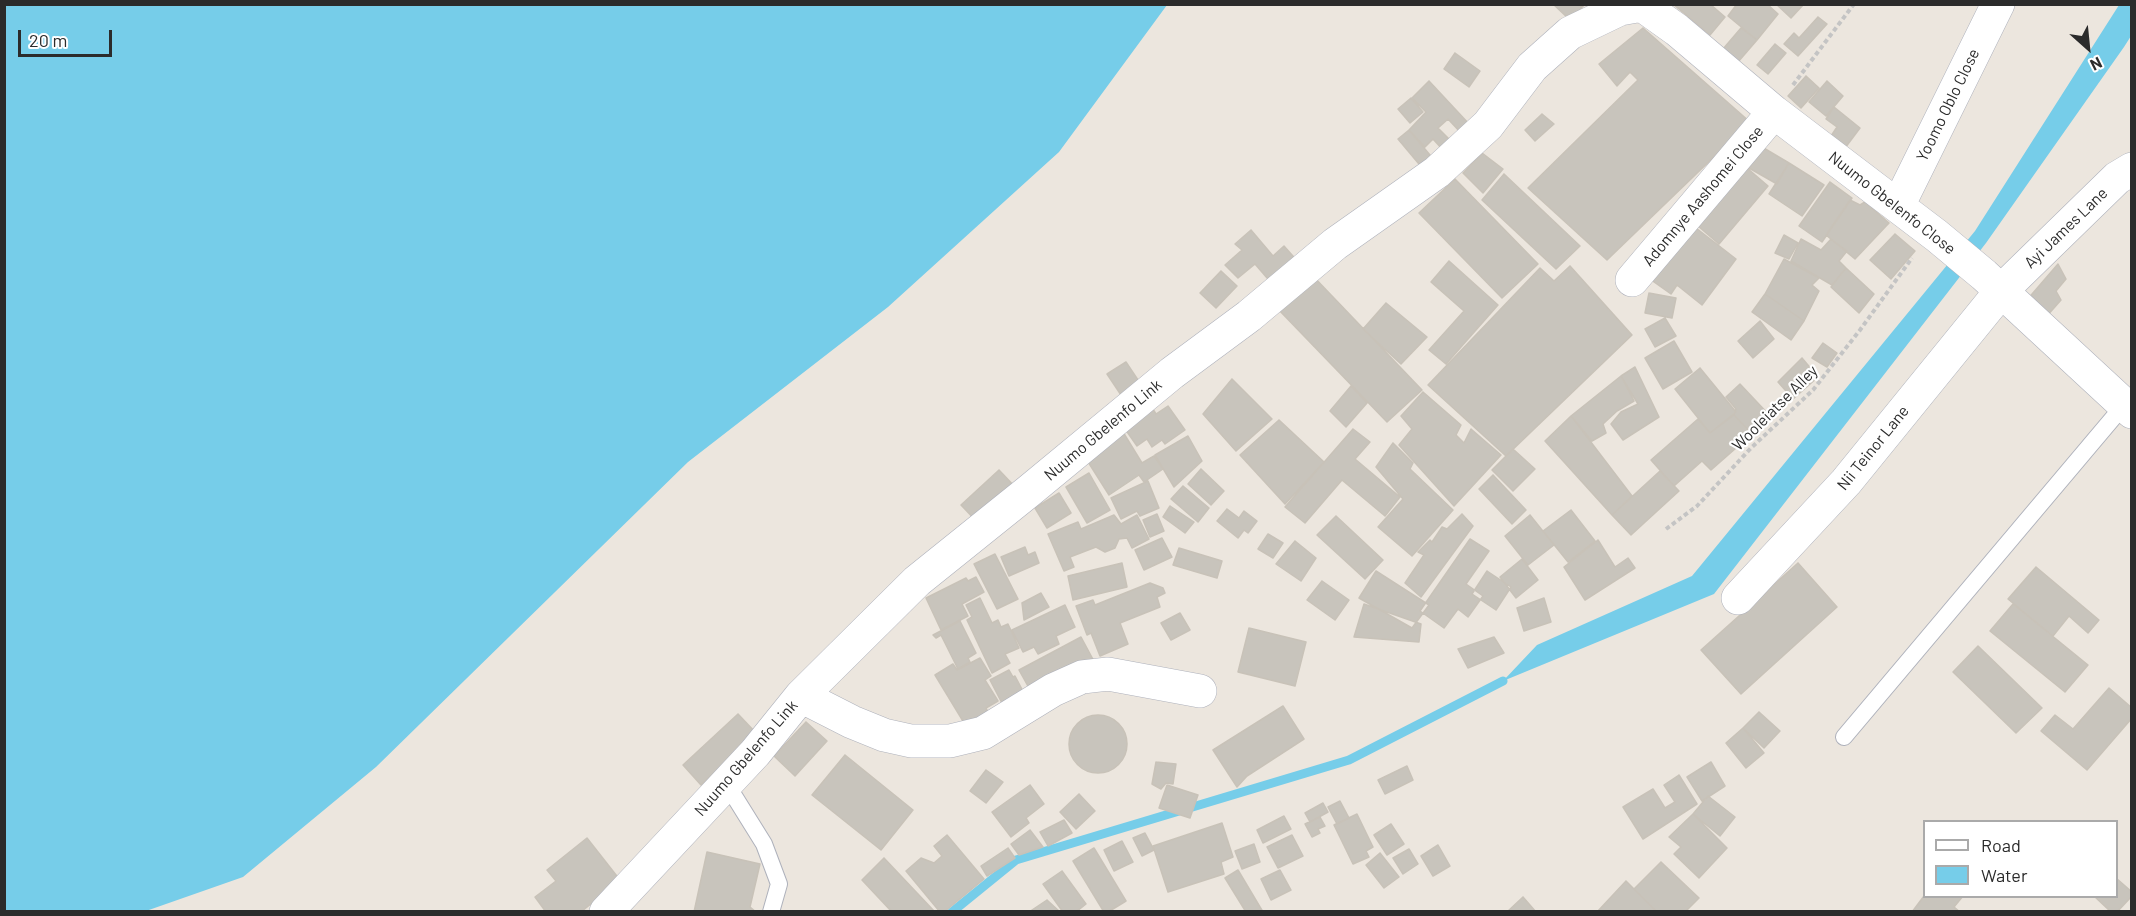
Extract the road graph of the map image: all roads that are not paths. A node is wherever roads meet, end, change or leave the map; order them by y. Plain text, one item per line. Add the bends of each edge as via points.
1 (1998, 4) edge
2 (1642, 5) edge
3 (1774, 112) junction
4 (2132, 169) edge
5 (1898, 206) junction
6 (1632, 280) dead end
7 (1993, 283) junction
8 (2128, 408) edge
9 (1738, 598) dead end
10 (1200, 691) dead end
11 (801, 696) junction
12 (1844, 737) dead end
13 (726, 783) junction
14 (606, 912) edge
15 (771, 912) edge

1 - 5 street, Yoomo Oblo Close
2 - 3 street, Nuumo Gbelenfo Close
2 - 11 street, Nuumo Gbelenfo Link via 1620,9 1570,33 1532,67 1488,125 1437,172 1335,244 916,581
3 - 5 street, Nuumo Gbelenfo Close
3 - 6 street, Adomnye Aashomei Close
4 - 7 street, Ayi James Lane
5 - 7 street, Nuumo Gbelenfo Close
7 - 8 street, Nuumo Gbelenfo Close
7 - 9 street, Nii Teinor Lane via 1846,482
8 - 12 lane
10 - 11 street via 1108,674 1082,677 983,733 950,741 910,741 884,735
11 - 13 street, Nuumo Gbelenfo Link
13 - 14 street, Nuumo Gbelenfo Link
13 - 15 lane via 764,844 778,884

